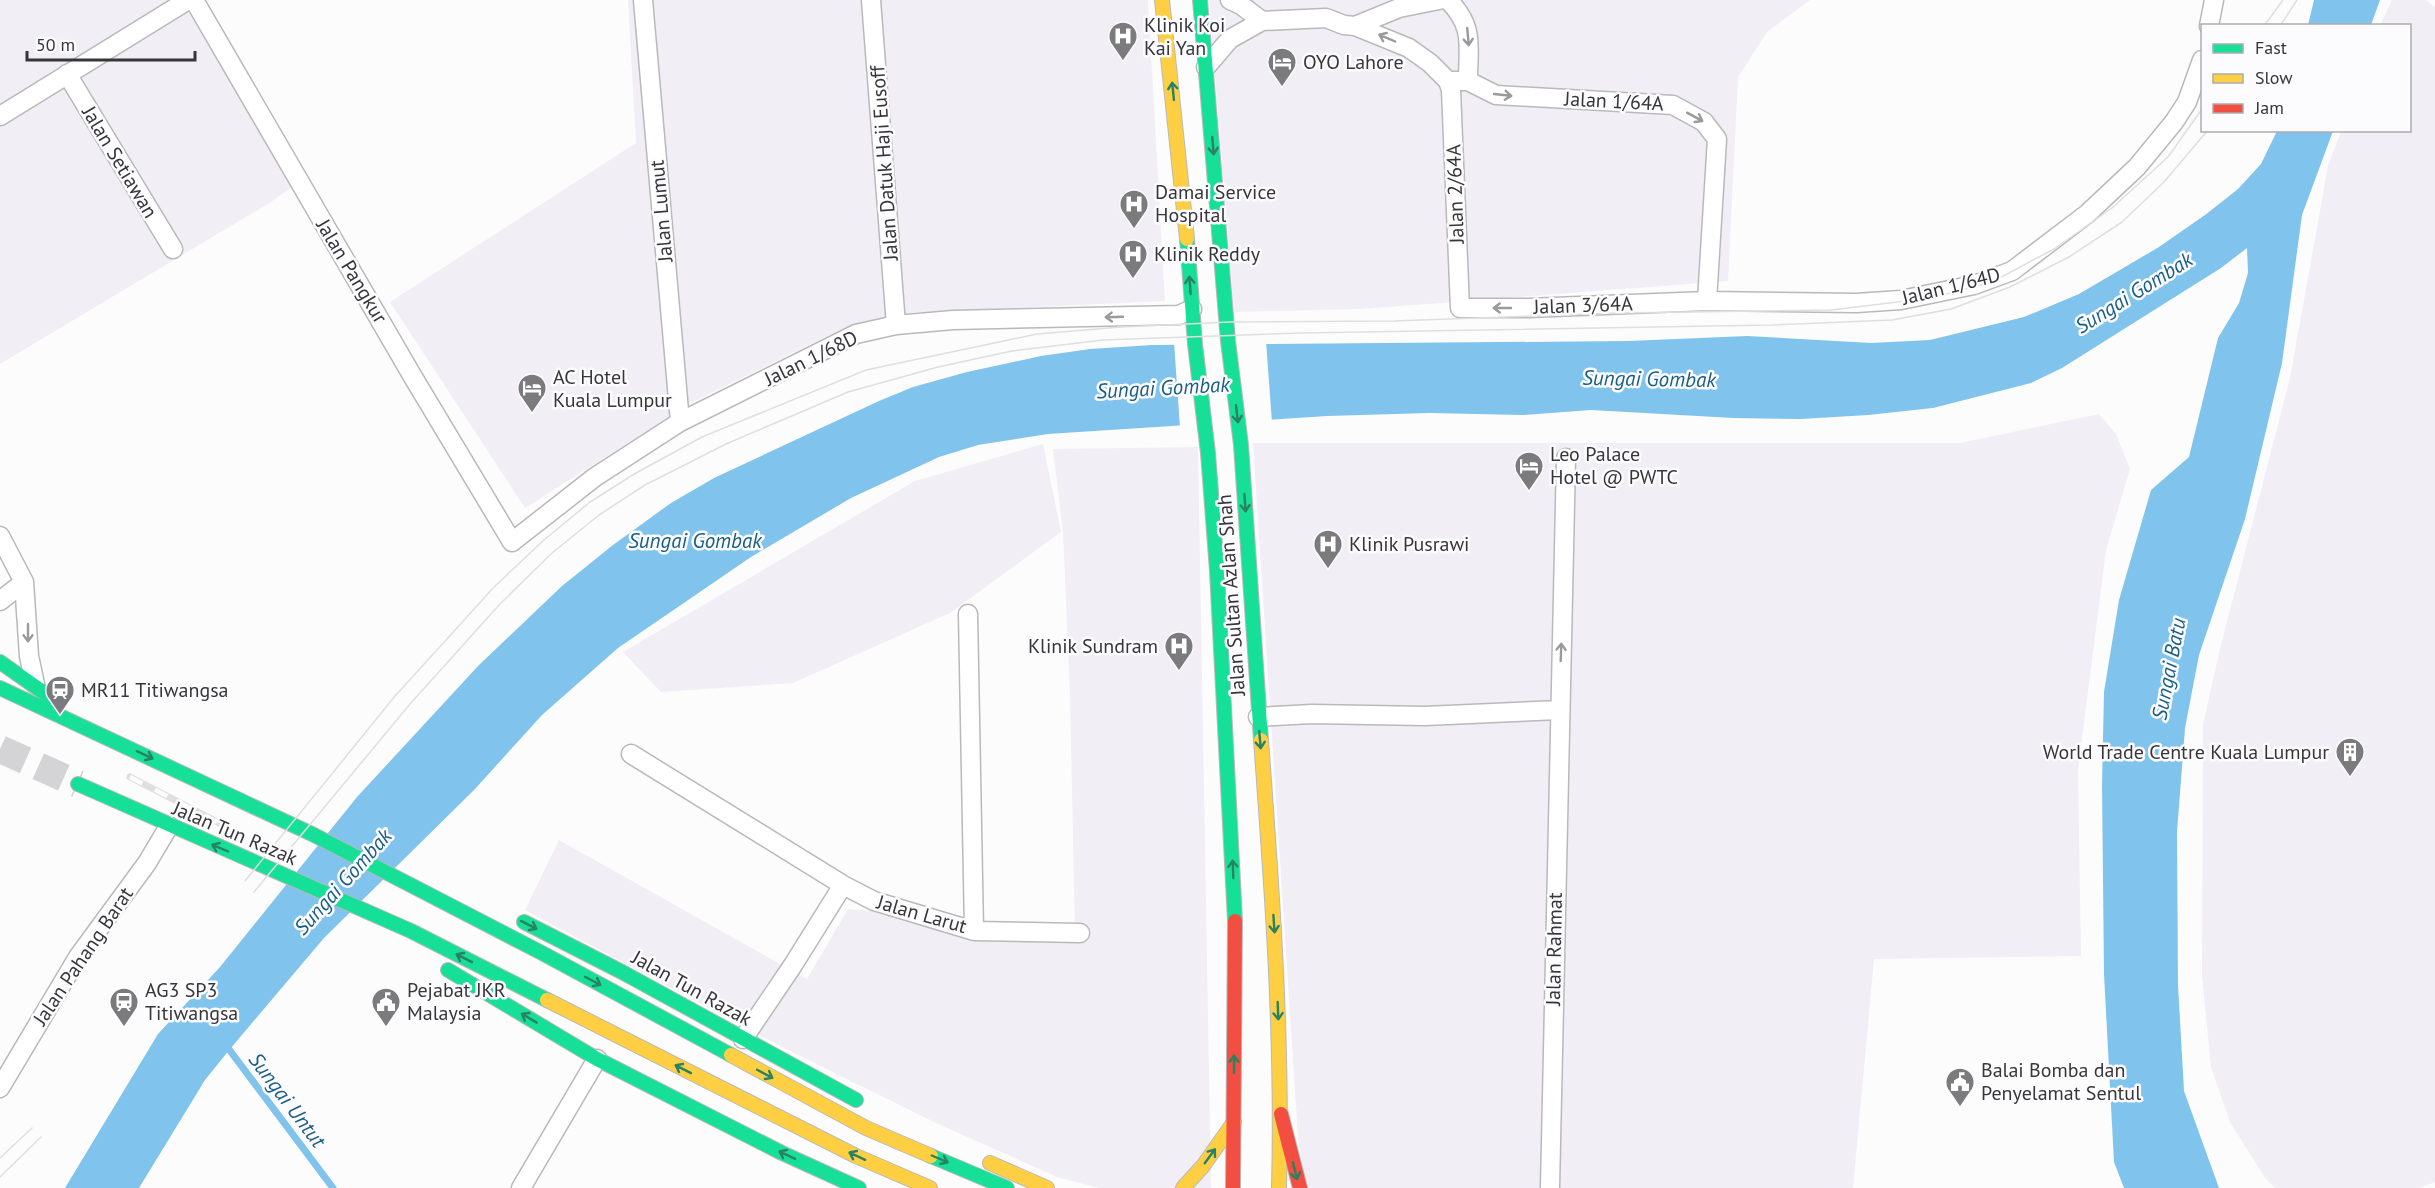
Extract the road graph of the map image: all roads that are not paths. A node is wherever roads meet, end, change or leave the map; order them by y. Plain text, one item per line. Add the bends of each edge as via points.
1 (188, 0) edge
2 (194, 0) edge
3 (643, 0) edge
4 (871, 0) edge
5 (1162, 0) edge
6 (1200, 0) edge
7 (1230, 0) edge
8 (1440, 0) edge
9 (1448, 0) edge
10 (2214, 0) edge
11 (1262, 21) junction
12 (2209, 24) edge
13 (1355, 26) junction
14 (2201, 63) edge
15 (1206, 67) junction
16 (67, 74) junction
17 (1448, 81) junction
18 (1468, 81) junction
19 (0, 116) edge
20 (172, 249) dead end
21 (1707, 301) junction
22 (1460, 308) joint
23 (1192, 309) junction
24 (896, 325) junction
25 (680, 422) junction
26 (1566, 458) dead end
27 (0, 536) edge
28 (512, 542) joint
29 (24, 582) junction
30 (0, 601) edge
31 (968, 614) dead end
32 (0, 663) edge
33 (34, 684) junction
34 (0, 688) edge
35 (1559, 710) junction
36 (1258, 717) junction
37 (92, 730) junction
38 (631, 754) dead end
39 (78, 784) tunnel mouth
40 (169, 826) junction
41 (312, 834) junction
42 (399, 863) dead end
43 (843, 885) junction
44 (506, 913) dead end
45 (411, 931) junction
46 (974, 931) junction
47 (1080, 933) dead end
48 (743, 1039) junction
49 (597, 1059) junction
50 (0, 1088) edge
51 (866, 1106) dead end
52 (1281, 1114) junction
53 (1234, 1122) junction
54 (982, 1160) dead end
55 (521, 1188) edge
56 (859, 1188) edge
57 (930, 1188) edge
58 (1007, 1188) edge
59 (1047, 1188) edge
60 (1183, 1188) edge
61 (1233, 1188) edge
62 (1279, 1188) edge
63 (1300, 1188) edge
64 (1550, 1188) edge

1 - 16 street
2 - 28 street, Jalan Pangkur
3 - 25 street, Jalan Lumut
4 - 24 street, Jalan Datuk Haji Eusoff
23 -> 5 main road, Jalan Sultan Azlan Shah
6 - 15 main road, Jalan Sultan Azlan Shah
7 - 11 street
8 - 13 street via 1399,8
9 -> 18 street via 1461,13 1469,33
10 - 12 street
11 - 13 street via 1326,18
11 - 15 street via 1230,39
17 -> 13 street via 1409,48
14 - 21 street, Jalan 1/64D via 2187,102 2137,167 2087,214 2012,271 1974,285 1901,300
15 -> 36 main road, Jalan Sultan Azlan Shah via 1228,340 1241,445
16 - 19 street
16 - 20 street, Jalan Setiawan
17 - 18 street, Jalan 1/64A
17 - 22 street, Jalan 2/64A via 1452,90
18 -> 21 street, Jalan 1/64A via 1496,95 1673,105 1704,122 1717,139
21 -> 22 street, Jalan 3/64A
23 -> 24 street, Jalan 1/68D via 1179,315
53 -> 23 main road, Jalan Sultan Azlan Shah via 1234,886 1217,571
24 - 25 street, Jalan 1/68D via 856,334
25 - 28 street, Jalan 1/68D via 595,477
35 -> 26 street, Jalan Rahmat
27 - 29 street
29 - 30 street
29 -> 33 street via 28,656
31 - 46 street, Jalan Larut
32 - 33 main road, Jalan Tun Razak
33 - 37 main road, Jalan Tun Razak
34 - 37 main road, Jalan Tun Razak
35 - 36 street
35 - 64 street, Jalan Rahmat
36 -> 52 main road, Jalan Sultan Azlan Shah via 1276,953
37 -> 41 main road, Jalan Tun Razak
38 - 43 street, Jalan Larut
39 - 40 main road, Jalan Tun Razak
45 -> 40 main road, Jalan Tun Razak
40 - 50 street, Jalan Pahang Barat via 147,863 78,957
41 - 42 main road, Jalan Tun Razak
41 -> 58 main road, Jalan Tun Razak via 866,1128
43 - 46 street, Jalan Larut via 874,901
43 - 48 street
44 -> 48 main road, Jalan Tun Razak
49 -> 45 main road, Jalan Tun Razak via 434,959
57 -> 45 main road, Jalan Tun Razak via 856,1156
46 - 47 street
48 - 51 main road, Jalan Tun Razak
49 - 55 street
56 -> 49 main road, Jalan Tun Razak
52 - 62 main road, Jalan Sultan Azlan Shah
52 -> 63 main road
60 -> 53 main road
53 - 61 main road, Jalan Sultan Azlan Shah
54 - 59 main road

